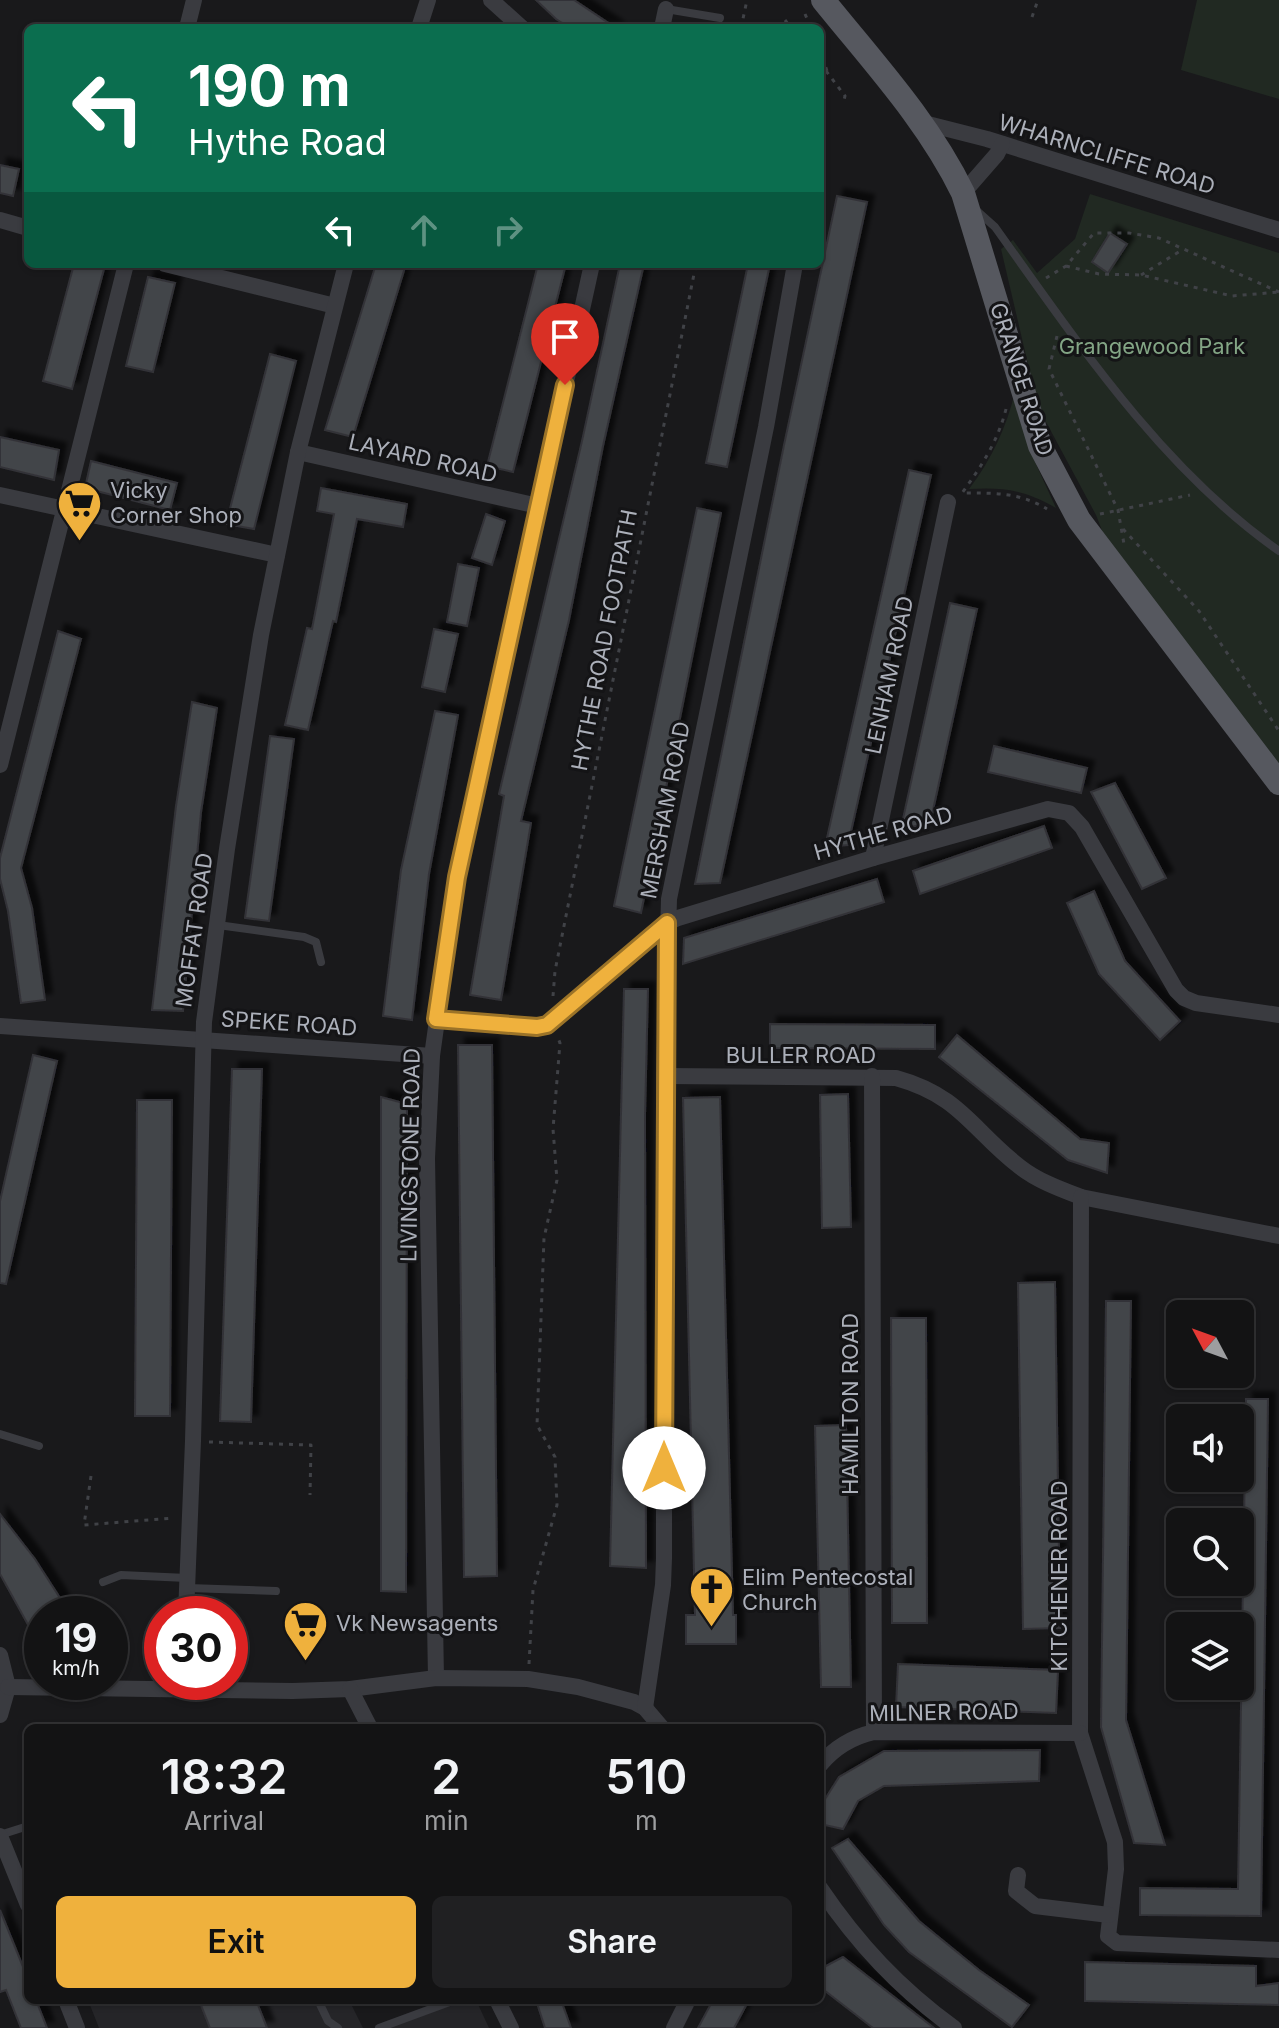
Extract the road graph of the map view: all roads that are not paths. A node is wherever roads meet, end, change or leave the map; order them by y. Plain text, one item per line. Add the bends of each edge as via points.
1 (194, 0) edge
2 (428, 0) edge
3 (491, 0) edge
4 (823, 0) edge
5 (666, 9) joint
6 (720, 18) dead end
7 (188, 24) edge
8 (420, 24) edge
9 (518, 24) edge
10 (663, 24) edge
11 (920, 122) junction
12 (1002, 144) junction
13 (965, 197) junction
14 (0, 220) edge
15 (24, 227) edge
16 (1279, 230) edge
17 (125, 268) edge
18 (181, 268) edge
19 (345, 268) edge
20 (591, 268) edge
21 (794, 268) edge
22 (335, 306) junction
23 (298, 452) junction
24 (0, 495) edge
25 (948, 502) dead end
26 (538, 506) junction
27 (63, 509) junction
28 (1279, 551) edge
29 (277, 555) junction
30 (6, 723) edge
31 (0, 765) edge
32 (1279, 783) edge
33 (873, 858) junction
34 (667, 923) junction
35 (218, 925) junction
36 (321, 962) dead end
37 (1279, 1015) edge
38 (436, 1019) junction
39 (0, 1026) edge
40 (204, 1039) junction
41 (432, 1056) junction
42 (664, 1076) junction
43 (872, 1076) junction
44 (1081, 1197) junction
45 (1279, 1236) edge
46 (0, 1434) edge
47 (39, 1446) dead end
48 (103, 1582) dead end
49 (187, 1583) junction
50 (276, 1591) dead end
51 (187, 1596) edge
52 (0, 1655) edge
53 (436, 1678) junction
54 (144, 1685) edge
55 (8, 1687) junction
56 (248, 1689) edge
57 (350, 1689) junction
58 (645, 1708) junction
59 (0, 1715) edge
60 (368, 1724) edge
61 (659, 1724) edge
62 (874, 1732) junction
63 (1080, 1733) junction
64 (824, 1760) edge
65 (24, 1827) edge
66 (0, 1836) edge
67 (1018, 1875) dead end
68 (824, 1893) edge
69 (24, 1895) edge
70 (1109, 1915) junction
71 (1279, 1950) edge
72 (68, 2004) edge
73 (320, 2004) edge
74 (444, 2004) edge
75 (499, 2004) edge
76 (686, 2004) edge
77 (77, 2028) edge
78 (338, 2028) edge
79 (379, 2028) edge
80 (511, 2028) edge
81 (674, 2028) edge
82 (954, 2028) edge

1 - 7 street
2 - 8 street
3 - 9 street
4 - 11 main road, GRANGE ROAD
5 - 6 lane
5 - 10 street
11 - 12 street, WHARNCLIFFE ROAD
11 - 13 main road, GRANGE ROAD
12 - 13 street
12 - 16 street, WHARNCLIFFE ROAD
13 - 28 lane via 995,227 1132,411 1205,492
13 - 32 main road, GRANGE ROAD via 1040,446 1079,520
14 - 15 street
17 - 27 street
18 - 22 street
19 - 22 street, MOFFAT ROAD
20 - 26 street, LIVINGSTONE ROAD
21 - 34 street, MERSHAM ROAD
22 - 23 street, MOFFAT ROAD
23 - 26 street, LAYARD ROAD
23 - 29 street, MOFFAT ROAD
24 - 27 street
25 - 33 street, LENHAM ROAD
26 - 38 street, LIVINGSTONE ROAD via 457,877
27 - 29 street
27 - 30 street
29 - 35 street, MOFFAT ROAD
30 - 31 street
33 - 34 street, HYTHE ROAD
33 - 37 street, HYTHE ROAD via 1048,809 1069,813 1184,998
34 - 38 street, HYTHE ROAD via 552,1022 537,1027
34 - 42 street, MERSHAM ROAD
35 - 36 lane via 304,937 316,942
35 - 40 street, MOFFAT ROAD
38 - 41 street, LIVINGSTONE ROAD
39 - 40 street, SPEKE ROAD
40 - 41 street, SPEKE ROAD
40 - 49 street, MOFFAT ROAD
41 - 53 street, LIVINGSTONE ROAD via 427,1158
42 - 43 street, BULLER ROAD
42 - 58 street, MERSHAM ROAD via 664,1558
43 - 44 street, BULLER ROAD via 896,1078 939,1094 1019,1167
43 - 62 street, HAMILTON ROAD
44 - 45 street, BULLER ROAD
44 - 63 street, KITCHENER ROAD
46 - 47 lane
48 - 49 lane via 121,1575
49 - 50 lane
49 - 51 street, MOFFAT ROAD
52 - 55 street
53 - 57 street
53 - 58 street via 528,1679 603,1692
54 - 55 street
55 - 59 street
56 - 57 street
57 - 60 street
58 - 61 street
62 - 63 street, MILNER ROAD
62 - 64 street, MILNER ROAD via 857,1736
63 - 70 street, KITCHENER ROAD via 1115,1842
65 - 66 lane
66 - 69 street
67 - 70 street via 1016,1891 1032,1904
68 - 82 street via 872,1958
70 - 71 street, KITCHENER ROAD via 1108,1936 1117,1943
72 - 77 street
73 - 78 lane
74 - 79 lane
75 - 80 street
76 - 81 street

